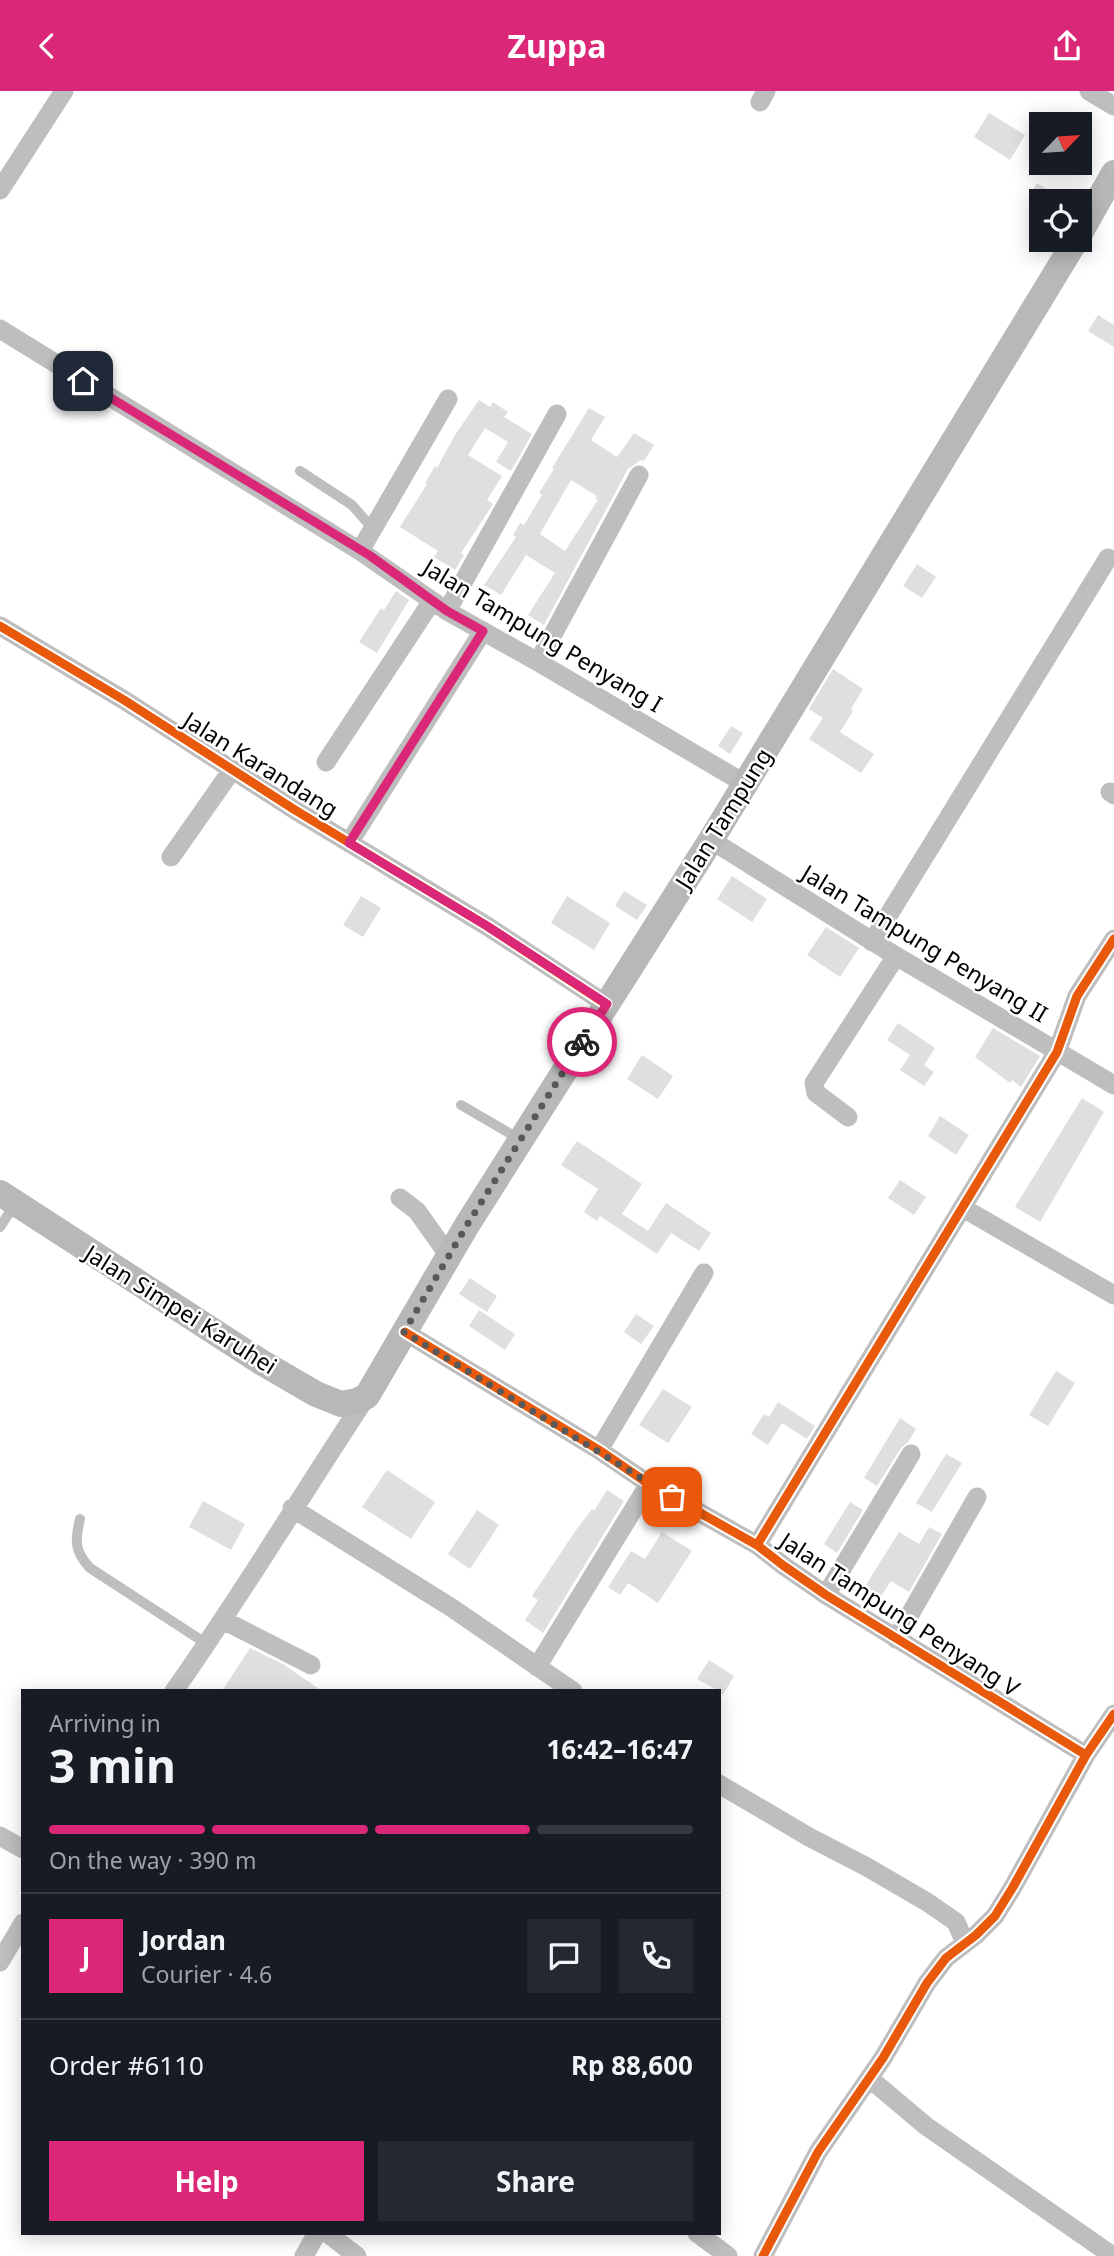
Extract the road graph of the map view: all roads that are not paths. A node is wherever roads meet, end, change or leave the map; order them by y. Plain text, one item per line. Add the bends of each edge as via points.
1 (64, 91) edge
2 (1089, 91) edge
3 (1114, 106) edge
4 (1114, 173) edge
5 (0, 190) edge
6 (1092, 212) edge
7 (1069, 252) edge
8 (0, 329) edge
9 (448, 399) dead end
10 (557, 414) dead end
11 (300, 471) dead end
12 (639, 475) dead end
13 (373, 529) junction
14 (360, 551) junction
15 (1108, 558) dead end
16 (439, 606) junction
17 (0, 626) edge
18 (483, 631) junction
19 (538, 662) junction
20 (326, 762) dead end
21 (232, 770) junction
22 (744, 783) junction
23 (711, 840) junction
24 (349, 843) junction
25 (171, 857) dead end
26 (1114, 939) edge
27 (872, 942) junction
28 (896, 956) junction
29 (607, 1004) junction
30 (1057, 1052) junction
31 (1114, 1085) edge
32 (461, 1105) dead end
33 (848, 1117) dead end
34 (521, 1140) junction
35 (8, 1198) edge
36 (400, 1199) dead end
37 (963, 1208) junction
38 (0, 1227) edge
39 (449, 1256) junction
40 (704, 1273) dead end
41 (1114, 1295) edge
42 (404, 1332) junction
43 (368, 1396) junction
44 (599, 1450) junction
45 (911, 1454) dead end
46 (649, 1484) junction
47 (977, 1497) dead end
48 (292, 1508) junction
49 (80, 1519) dead end
50 (757, 1545) junction
51 (826, 1595) junction
52 (223, 1620) junction
53 (897, 1639) junction
54 (207, 1644) junction
55 (311, 1665) dead end
56 (537, 1667) junction
57 (175, 1689) edge
58 (570, 1689) edge
59 (1114, 1714) edge
60 (1086, 1755) junction
61 (721, 1785) edge
62 (0, 1836) edge
63 (21, 1848) edge
64 (21, 1926) edge
65 (965, 1943) junction
66 (0, 1962) edge
67 (869, 2078) junction
68 (316, 2235) edge
69 (330, 2235) edge
70 (700, 2235) edge
71 (304, 2256) edge
72 (357, 2256) edge
73 (728, 2256) edge
74 (764, 2256) edge
75 (1113, 2256) edge

1 - 5 street
2 - 3 street
4 - 6 main road
7 - 22 main road, Jalan Tampung
8 - 14 street
9 - 13 street
10 - 16 street
11 - 13 lane via 352,505
12 - 19 street
13 - 14 street
14 - 16 street, Jalan Tampung Penyang I
15 - 27 street
16 - 18 street, Jalan Tampung Penyang I
16 - 20 street
17 - 21 street, Jalan Karandang
18 - 19 street, Jalan Tampung Penyang I
18 - 24 street
19 - 22 street, Jalan Tampung Penyang I
21 - 24 street, Jalan Karandang
21 - 25 street
22 - 23 main road, Jalan Tampung
23 - 27 street, Jalan Tampung Penyang II
23 - 29 main road, Jalan Tampung
24 - 29 street, Jalan Karandang
26 - 30 street via 1077,996
27 - 28 street, Jalan Tampung Penyang II
28 - 30 street, Jalan Tampung Penyang II
28 - 33 street via 814,1083 816,1093
29 - 34 main road, Jalan Tampung
30 - 31 street, Jalan Tampung Penyang II
30 - 37 street
32 - 34 lane
34 - 39 main road, Jalan Tampung
35 - 38 lane
35 - 43 main road, Jalan Simpei Karuhei via 316,1394 341,1404
36 - 39 street via 417,1211
37 - 41 street
37 - 50 street
39 - 42 main road, Jalan Tampung
40 - 44 street
42 - 43 main road, Jalan Tampung
42 - 44 street, Jalan Tampung Penyang V
43 - 48 street
44 - 46 street, Jalan Tampung Penyang V
45 - 51 street
46 - 50 street, Jalan Tampung Penyang V
46 - 56 street
47 - 53 street
48 - 52 street
48 - 56 street
49 - 54 lane via 75,1539 81,1559
50 - 51 street, Jalan Tampung Penyang V
51 - 53 street, Jalan Tampung Penyang V
52 - 54 street
52 - 55 street
53 - 60 street, Jalan Tampung Penyang V
54 - 57 street
56 - 58 street
59 - 60 street
60 - 65 street via 995,1916
61 - 65 street via 927,1902 956,1922
62 - 63 street
64 - 66 street
65 - 67 street via 938,1967
67 - 74 street via 818,2153
67 - 75 street via 926,2126
68 - 71 street
69 - 72 street
70 - 73 street

